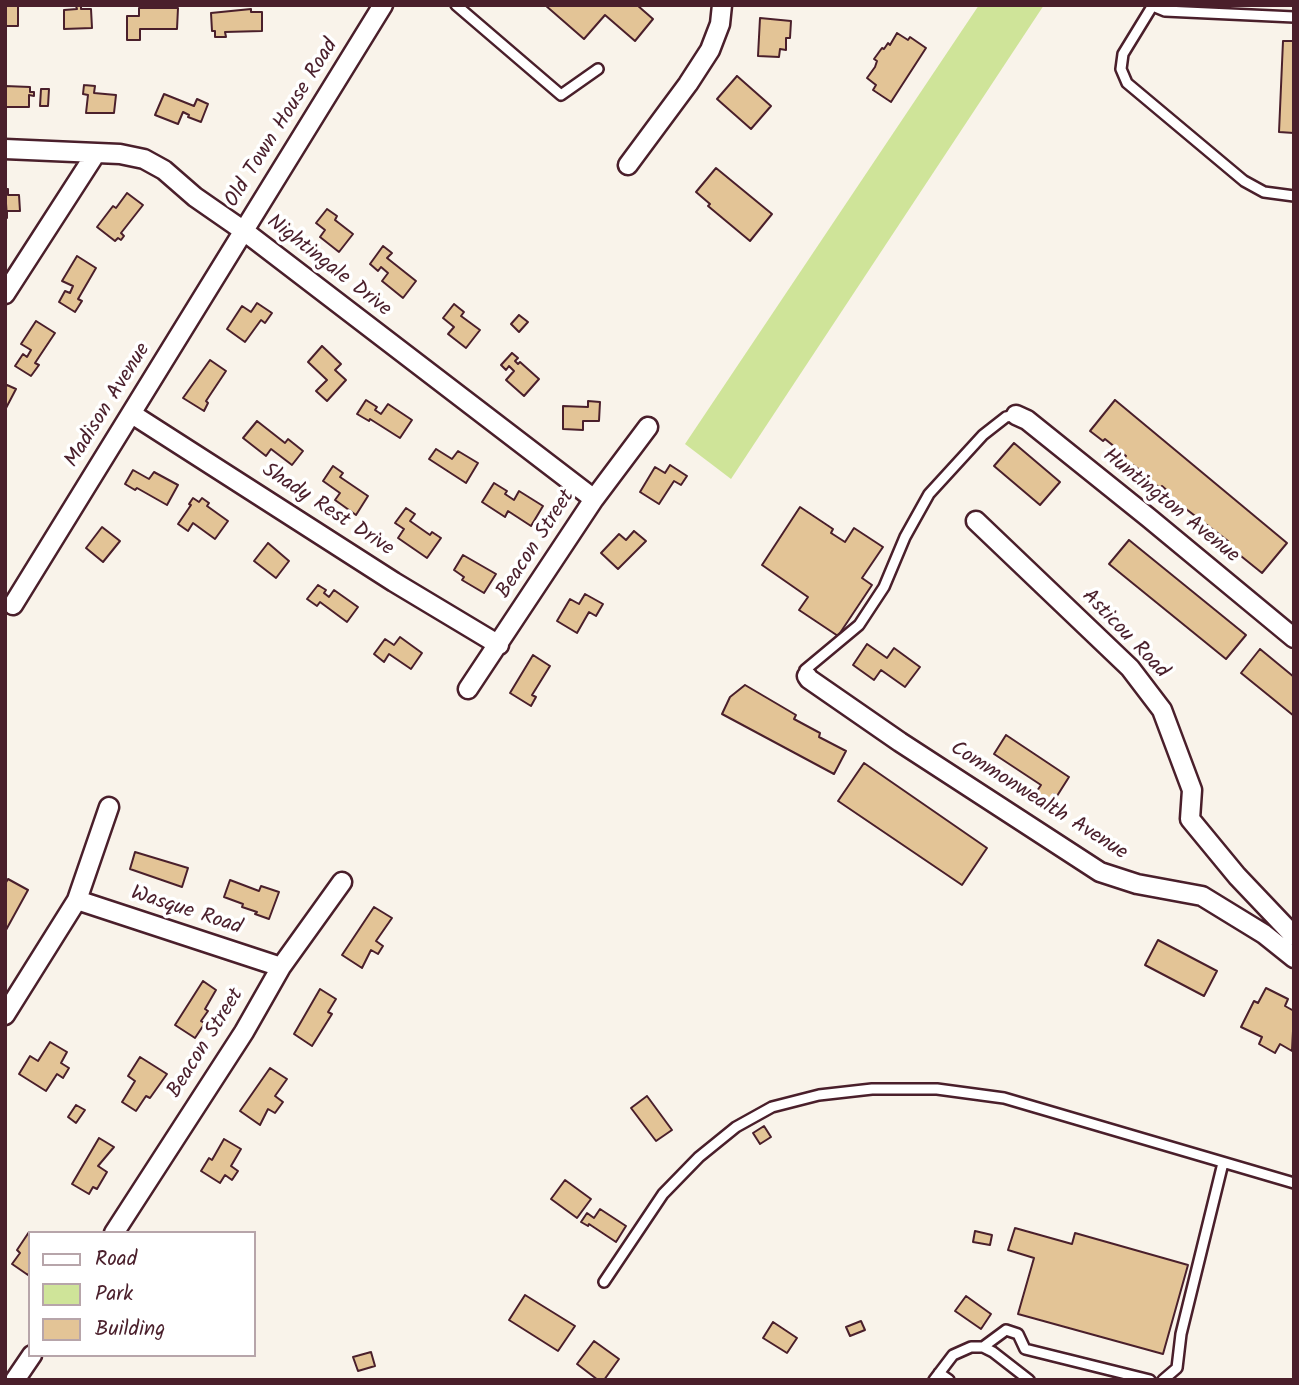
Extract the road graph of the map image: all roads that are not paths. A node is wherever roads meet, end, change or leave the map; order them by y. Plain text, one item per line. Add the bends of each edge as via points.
1 (383, 5) edge
2 (456, 5) edge
3 (722, 5) edge
4 (1153, 6) edge
5 (1294, 17) edge
6 (598, 69) dead end
7 (5, 149) edge
8 (96, 153) junction
9 (628, 165) dead end
10 (1294, 196) edge
11 (244, 231) junction
12 (5, 294) edge
13 (132, 414) junction
14 (1016, 415) joint
15 (648, 427) dead end
16 (594, 499) junction
17 (976, 522) dead end
18 (12, 605) dead end
19 (1294, 638) edge
20 (499, 645) junction
21 (807, 676) joint
22 (468, 690) dead end
23 (108, 807) dead end
24 (342, 882) dead end
25 (77, 900) junction
26 (1294, 936) edge
27 (1294, 958) edge
28 (281, 967) junction
29 (5, 1015) edge
30 (1223, 1163) junction
31 (1294, 1183) edge
32 (115, 1231) edge
33 (604, 1282) dead end
34 (982, 1347) junction
35 (31, 1357) edge
36 (937, 1376) edge
37 (15, 1380) edge
38 (949, 1380) edge
39 (1029, 1380) edge
40 (1150, 1380) edge
41 (1163, 1380) edge

1 - 11 street, Old Town House Road
2 - 6 lane via 561,95
3 - 9 street via 710,50
4 - 5 lane via 1164,11
4 - 10 lane via 1121,62 1127,83 1244,181 1264,192
7 - 8 street, Nightingale Drive
8 - 11 street, Nightingale Drive via 144,159
8 - 12 street
11 - 13 street, Madison Avenue
11 - 16 street, Nightingale Drive
13 - 18 street, Madison Avenue
13 - 20 street, Shady Rest Drive
14 - 19 street, Huntington Avenue
14 - 21 lane via 1006,417 983,436 929,494 884,587 859,625 805,670
15 - 16 street, Beacon Street
16 - 20 street, Beacon Street
17 - 26 street, Asticou Road via 1130,668 1162,710 1192,790 1190,819
20 - 22 street, Beacon Street
21 - 27 street, Commonwealth Avenue via 1100,872 1202,896
23 - 25 street
24 - 28 street, Beacon Street
25 - 28 street, Wasque Road
25 - 29 street
28 - 32 street, Beacon Street
30 - 31 lane
30 - 33 lane via 1004,1098 937,1089 819,1095 772,1107 736,1127 699,1157 663,1194
30 - 41 lane via 1181,1334 1177,1368
34 - 36 lane via 953,1355
34 - 39 lane
34 - 40 lane via 1006,1330 1018,1334 1025,1349
35 - 37 street
36 - 38 lane

